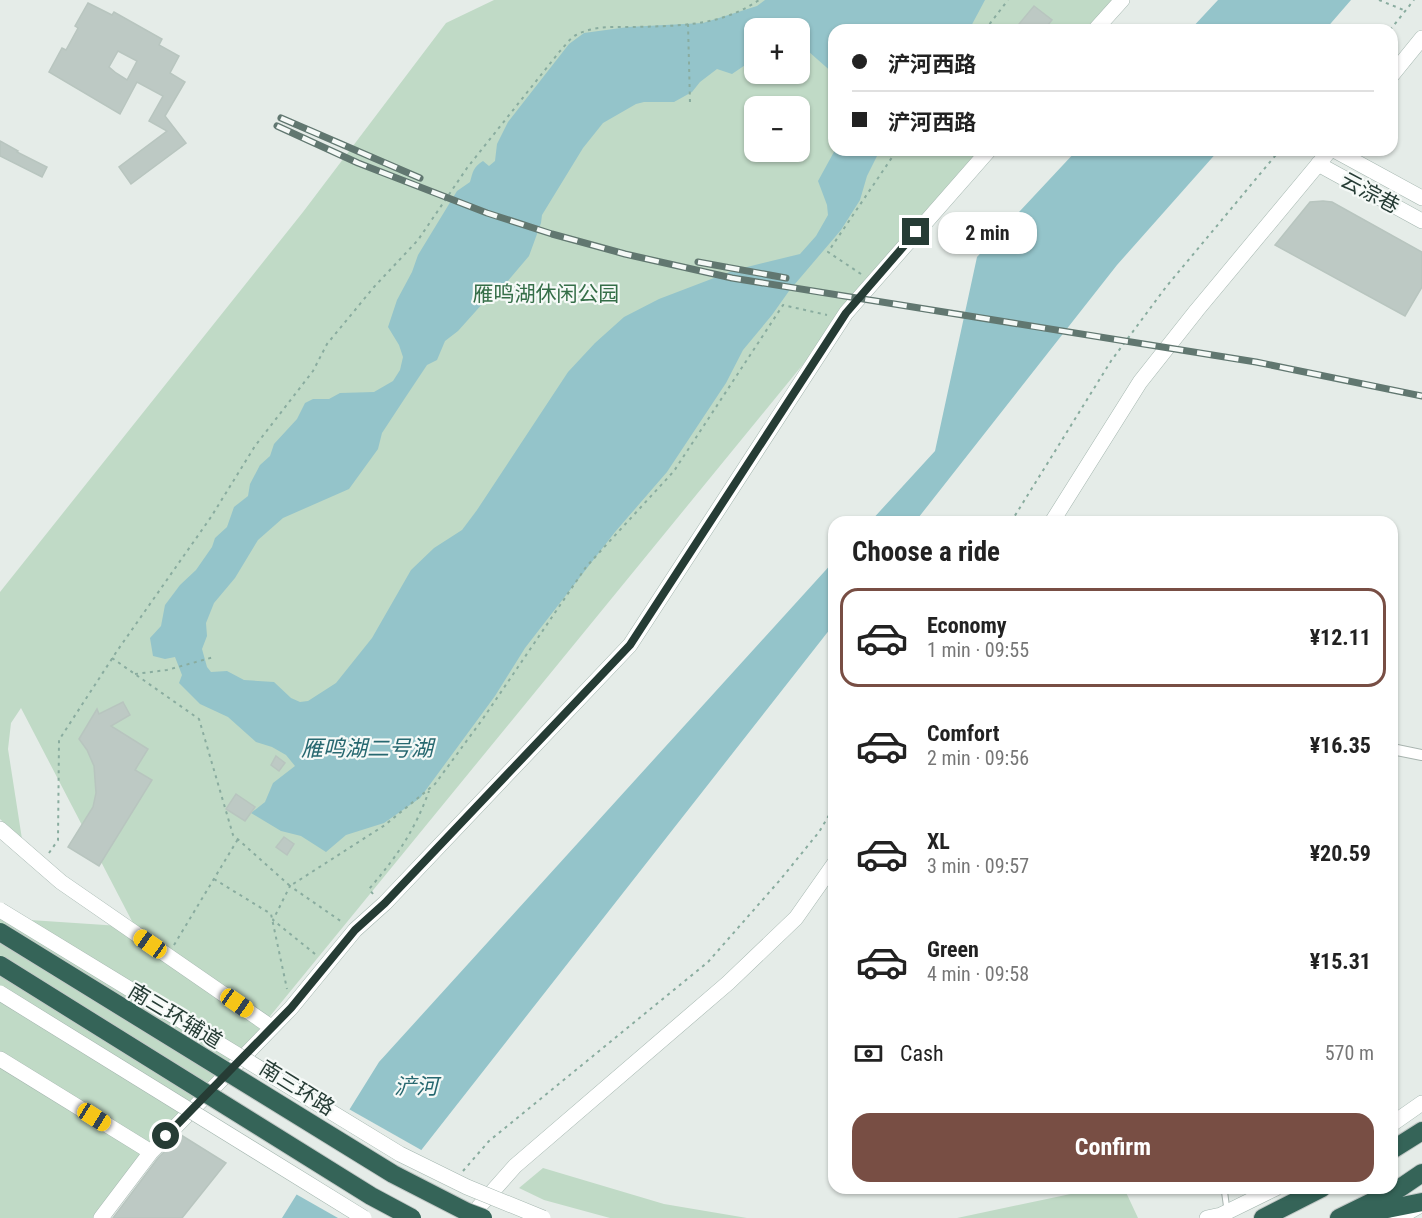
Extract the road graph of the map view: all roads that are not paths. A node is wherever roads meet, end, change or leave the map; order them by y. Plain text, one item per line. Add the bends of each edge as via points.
1 (1122, 0) edge
2 (1100, 24) edge
3 (1422, 38) edge
4 (1398, 68) edge
5 (984, 156) edge
6 (1326, 156) edge
7 (1343, 156) edge
8 (1318, 164) junction
9 (1422, 198) edge
10 (1422, 221) edge
11 (1056, 516) edge
12 (1398, 750) edge
13 (1422, 755) edge
14 (0, 829) edge
15 (828, 873) edge
16 (0, 910) edge
17 (0, 932) edge
18 (0, 965) edge
19 (0, 993) edge
20 (271, 1027) junction
21 (0, 1059) edge
22 (1422, 1103) edge
23 (1398, 1120) edge
24 (1422, 1129) edge
25 (1398, 1132) edge
26 (1398, 1146) edge
27 (151, 1152) junction
28 (1422, 1173) edge
29 (1398, 1189) edge
30 (1223, 1194) edge
31 (1263, 1194) edge
32 (1310, 1194) edge
33 (1388, 1194) edge
34 (1422, 1203) edge
35 (1219, 1215) edge
36 (101, 1218) edge
37 (364, 1218) edge
38 (412, 1218) edge
39 (469, 1218) edge
40 (483, 1218) edge
41 (543, 1218) edge
42 (1263, 1218) edge
43 (1341, 1218) edge
44 (1398, 1218) edge

1 - 2 street
3 - 4 street
5 - 20 street via 842,319 630,645 355,930
6 - 8 street
7 - 9 street, 云淙巷
8 - 10 street, 云淙巷
8 - 11 street via 1140,382
12 - 13 street
14 - 20 street via 61,882
15 - 39 street via 796,918 728,983 515,1166
16 - 41 street, 南三环辅道, bridge via 400,1154
17 - 40 highway, 南三环路, bridge via 393,1174
18 - 38 highway, bridge
19 - 37 street, bridge
20 - 27 street
21 - 27 street
22 - 23 street
24 - 25 highway
24 - 26 highway
27 - 36 street
28 - 29 highway
30 - 35 lane
31 - 35 street
32 - 42 highway
33 - 43 highway
34 - 43 highway
34 - 44 street

